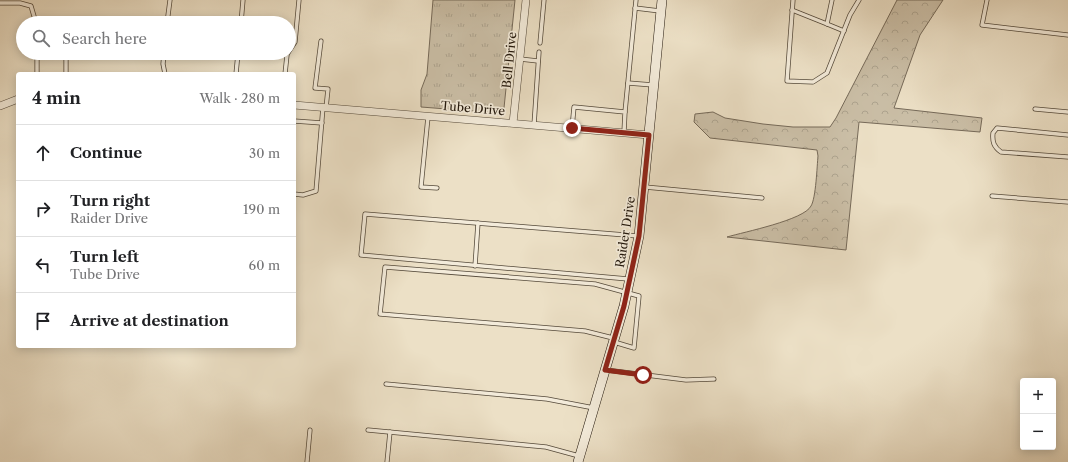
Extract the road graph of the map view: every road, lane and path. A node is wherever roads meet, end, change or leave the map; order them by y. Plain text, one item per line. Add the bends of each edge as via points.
1 (170, 0) edge
2 (243, 0) edge
3 (299, 0) edge
4 (526, 0) edge
5 (544, 0) edge
6 (636, 0) edge
7 (662, 0) edge
8 (793, 0) edge
9 (832, 0) edge
10 (859, 0) edge
11 (987, 0) edge
12 (0, 3) edge
13 (635, 8) junction
14 (792, 10) junction
15 (661, 11) junction
16 (34, 16) edge
17 (168, 16) edge
18 (242, 16) edge
19 (827, 24) junction
20 (844, 31) junction
21 (296, 32) edge
22 (1068, 35) edge
23 (321, 41) dead end
24 (540, 43) dead end
25 (539, 52) dead end
26 (37, 60) edge
27 (66, 60) edge
28 (163, 60) edge
29 (237, 60) edge
30 (286, 60) edge
31 (520, 60) junction
32 (538, 61) junction
33 (37, 72) edge
34 (66, 72) edge
35 (165, 72) edge
36 (236, 72) edge
37 (285, 72) edge
38 (628, 82) junction
39 (654, 85) junction
40 (16, 100) edge
41 (0, 106) edge
42 (296, 106) edge
43 (325, 108) junction
44 (1035, 109) dead end
45 (625, 112) junction
46 (1068, 112) edge
47 (428, 116) junction
48 (296, 122) edge
49 (513, 123) junction
50 (322, 124) junction
51 (534, 125) junction
52 (572, 128) junction
53 (624, 132) junction
54 (649, 135) junction
55 (1068, 135) edge
56 (1068, 157) edge
57 (644, 187) junction
58 (437, 188) dead end
59 (296, 194) edge
60 (992, 196) dead end
61 (762, 198) dead end
62 (1068, 202) edge
63 (478, 223) junction
64 (639, 236) junction
65 (476, 266) junction
66 (629, 279) junction
67 (627, 292) junction
68 (614, 340) junction
69 (605, 370) junction
70 (714, 379) dead end
71 (386, 384) dead end
72 (594, 408) junction
73 (310, 430) dead end
74 (368, 430) dead end
75 (390, 432) junction
76 (579, 459) edge
77 (307, 462) edge
78 (387, 462) edge

1 - 17 lane
2 - 18 lane
3 - 21 lane
4 - 31 street, Bell Drive
5 - 24 lane
6 - 13 lane
7 - 15 main road, Raider Drive
8 - 14 lane
9 - 19 lane
10 - 20 lane
11 - 22 lane via 982,25
12 - 16 lane via 31,6
13 - 15 lane
13 - 38 lane
14 - 19 lane
14 - 20 lane via 787,81 813,82 827,73
15 - 39 main road, Raider Drive
19 - 20 lane
23 - 43 lane via 315,88 328,90
25 - 32 lane
26 - 33 lane
27 - 34 lane
28 - 35 lane
29 - 36 lane
30 - 37 lane
31 - 32 lane
31 - 49 street, Bell Drive
32 - 51 lane
38 - 39 lane
38 - 45 lane
39 - 54 main road, Raider Drive
40 - 41 street
42 - 43 street, Tube Drive
43 - 47 street, Tube Drive
43 - 50 lane
44 - 46 lane
45 - 52 lane via 574,107
45 - 53 lane
47 - 49 street, Tube Drive
47 - 58 lane via 421,187
48 - 50 lane
49 - 51 street, Tube Drive
50 - 59 lane via 316,191
51 - 52 street, Tube Drive
52 - 53 street, Tube Drive
53 - 54 street, Tube Drive
54 - 57 main road, Raider Drive
55 - 56 lane via 997,128 992,139 995,147 1001,152
57 - 61 lane
57 - 64 main road, Raider Drive
60 - 62 lane
63 - 64 lane
63 - 65 lane
63 - 65 lane via 365,214 361,255
64 - 66 main road, Raider Drive
65 - 66 lane
66 - 67 main road, Raider Drive
67 - 68 main road, Raider Drive
67 - 68 lane via 639,296 634,348
67 - 68 lane via 595,284 385,267 380,314 585,331
68 - 69 main road, Raider Drive
69 - 70 lane via 686,380
69 - 72 main road, Raider Drive
71 - 72 lane via 547,399
72 - 76 main road, Raider Drive
73 - 77 lane
74 - 75 lane
75 - 76 lane via 546,447
75 - 78 lane

